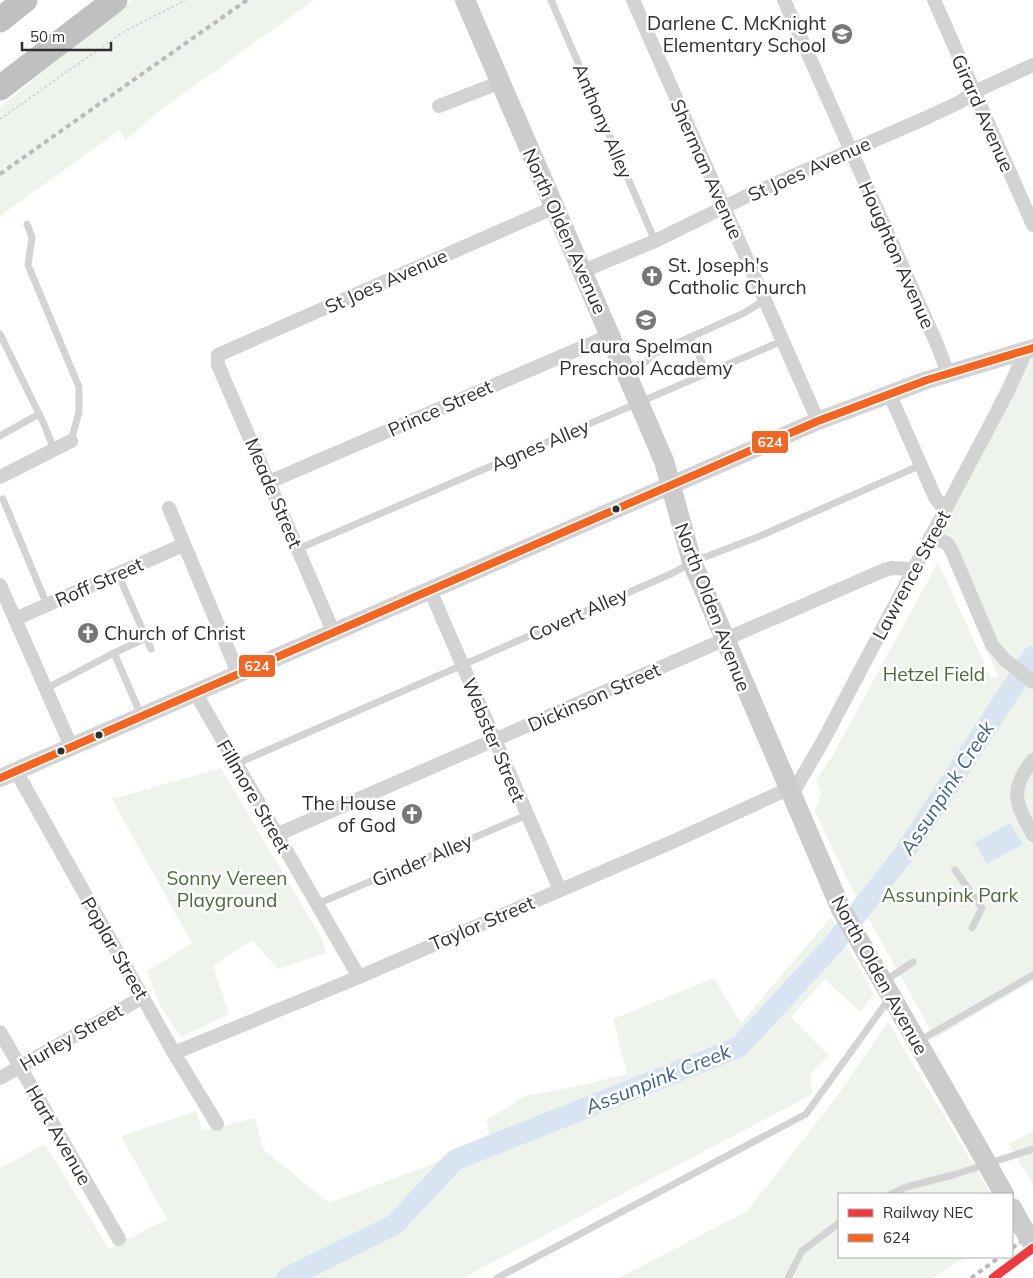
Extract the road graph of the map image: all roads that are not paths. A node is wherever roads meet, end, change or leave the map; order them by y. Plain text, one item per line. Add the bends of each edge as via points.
1 (25, 0) edge
2 (88, 0) edge
3 (115, 0) edge
4 (465, 0) edge
5 (551, 0) edge
6 (633, 0) edge
7 (784, 0) edge
8 (934, 0) edge
9 (0, 20) edge
10 (47, 53) junction
11 (1033, 65) edge
12 (501, 82) junction
13 (0, 88) edge
14 (974, 92) junction
15 (439, 106) dead end
16 (852, 150) junction
17 (555, 207) junction
18 (724, 209) junction
19 (1032, 219) edge
20 (27, 224) dead end
21 (655, 241) junction
22 (583, 271) junction
23 (765, 300) junction
24 (0, 334) edge
25 (611, 335) junction
26 (690, 337) junction
27 (782, 341) junction
28 (1030, 350) edge
29 (218, 355) joint
30 (702, 362) dead end
31 (626, 370) junction
32 (948, 373) junction
33 (889, 393) junction
34 (639, 402) junction
35 (39, 414) junction
36 (818, 421) junction
37 (0, 436) edge
38 (72, 441) joint
39 (55, 450) junction
40 (921, 465) junction
41 (0, 477) edge
42 (269, 482) junction
43 (671, 486) junction
44 (3, 499) dead end
45 (168, 508) dead end
46 (945, 511) junction
47 (930, 537) junction
48 (184, 545) junction
49 (298, 549) junction
50 (692, 562) junction
51 (914, 569) junction
52 (118, 574) junction
53 (430, 590) junction
54 (1, 592) edge
55 (47, 605) junction
56 (15, 619) junction
57 (333, 632) junction
58 (146, 638) junction
59 (724, 639) junction
60 (151, 649) dead end
61 (114, 653) junction
62 (462, 665) junction
63 (238, 673) junction
64 (1033, 682) edge
65 (46, 689) junction
66 (195, 692) junction
67 (141, 715) junction
68 (494, 740) junction
69 (70, 746) junction
70 (1033, 760) edge
71 (236, 765) junction
72 (8, 775) edge
73 (789, 792) junction
74 (526, 815) junction
75 (276, 835) junction
76 (1033, 835) edge
77 (955, 870) dead end
78 (560, 890) junction
79 (317, 904) junction
80 (972, 928) dead end
81 (913, 962) dead end
82 (1033, 975) edge
83 (359, 977) junction
84 (887, 990) junction
85 (142, 996) junction
86 (0, 1032) edge
87 (917, 1042) junction
88 (174, 1052) junction
89 (20, 1067) junction
90 (0, 1078) edge
91 (217, 1124) dead end
92 (1033, 1149) edge
93 (893, 1193) edge
94 (1003, 1193) edge
95 (1013, 1210) edge
96 (838, 1224) edge
97 (1028, 1236) edge
98 (119, 1239) dead end
99 (497, 1278) edge
100 (788, 1278) edge

1 - 9 highway
2 - 10 highway
3 - 10 highway
4 - 12 main road, North Olden Avenue
5 - 21 lane, Anthony Alley
6 - 18 street, Sherman Avenue
7 - 16 street, Houghton Avenue
8 - 14 street, Girard Avenue
10 - 13 highway
11 - 14 street, St Joes Avenue
12 - 15 street
12 - 17 main road, North Olden Avenue
14 - 16 street, St Joes Avenue via 960,102
14 - 19 street, Girard Avenue
16 - 18 street, St Joes Avenue
16 - 32 street, Houghton Avenue
17 - 22 main road, North Olden Avenue
17 - 29 street, St Joes Avenue
18 - 21 street, St Joes Avenue
18 - 23 street, Sherman Avenue
20 - 38 lane via 32,237 28,265 79,387 79,412
21 - 22 street, St Joes Avenue
22 - 25 main road, North Olden Avenue
23 - 26 lane
23 - 27 street, Sherman Avenue
24 - 35 lane
25 - 31 main road, North Olden Avenue
25 - 42 street, Prince Street
26 - 30 lane
26 - 31 lane
27 - 34 lane, Agnes Alley
27 - 36 street, Sherman Avenue
28 - 32 street
28 - 46 street, Lawrence Street
29 - 42 street, Meade Street via 218,365
31 - 34 main road, North Olden Avenue
32 - 33 street
33 - 36 street
33 - 40 street
34 - 43 main road, North Olden Avenue
34 - 49 lane, Agnes Alley
35 - 37 lane
35 - 39 lane
36 - 43 street
38 - 39 street
39 - 41 street
40 - 46 street
40 - 50 lane, Covert Alley via 760,536
42 - 49 street, Meade Street
43 - 50 main road, North Olden Avenue
43 - 53 street
44 - 55 lane
45 - 48 street
46 - 47 street, Lawrence Street
47 - 51 street, Lawrence Street
47 - 64 street via 947,543 952,551 992,645
48 - 52 street, Roff Street
48 - 63 street
49 - 57 street, Meade Street
50 - 59 main road, North Olden Avenue
50 - 62 lane, Covert Alley
51 - 59 street, Dickinson Street via 882,571
51 - 73 street, Lawrence Street via 819,749
52 - 55 street, Roff Street
52 - 58 lane
53 - 57 street
53 - 62 street, Webster Street
54 - 56 street
55 - 56 street, Roff Street
56 - 65 street
57 - 63 street
58 - 60 lane
58 - 61 lane
59 - 68 street, Dickinson Street
59 - 73 main road, North Olden Avenue
61 - 65 lane
61 - 67 lane
62 - 68 street, Webster Street
62 - 71 lane, Covert Alley
63 - 66 street
65 - 69 street
66 - 67 street
66 - 71 street, Fillmore Street
67 - 69 street
68 - 74 street, Webster Street
68 - 75 street, Dickinson Street
69 - 72 street
70 - 76 street via 1019,780 1016,798
71 - 75 street, Fillmore Street
72 - 85 street, Poplar Street
73 - 78 street, Taylor Street
73 - 84 main road, North Olden Avenue via 841,908
74 - 78 street, Webster Street
74 - 79 lane, Ginder Alley
75 - 79 street, Fillmore Street
77 - 80 lane via 982,908
78 - 83 street, Taylor Street
79 - 83 street, Fillmore Street
81 - 84 lane
82 - 87 lane
83 - 88 street, Taylor Street
84 - 87 main road, North Olden Avenue
84 - 99 lane via 806,1114
85 - 88 street, Poplar Street
85 - 89 street, Hurley Street
86 - 89 street, Hart Avenue
87 - 94 main road, North Olden Avenue, bridge
88 - 91 street, Poplar Street
89 - 90 street, Hurley Street
89 - 98 street, Hart Avenue
92 - 93 lane
95 - 97 main road
96 - 100 lane via 802,1251

